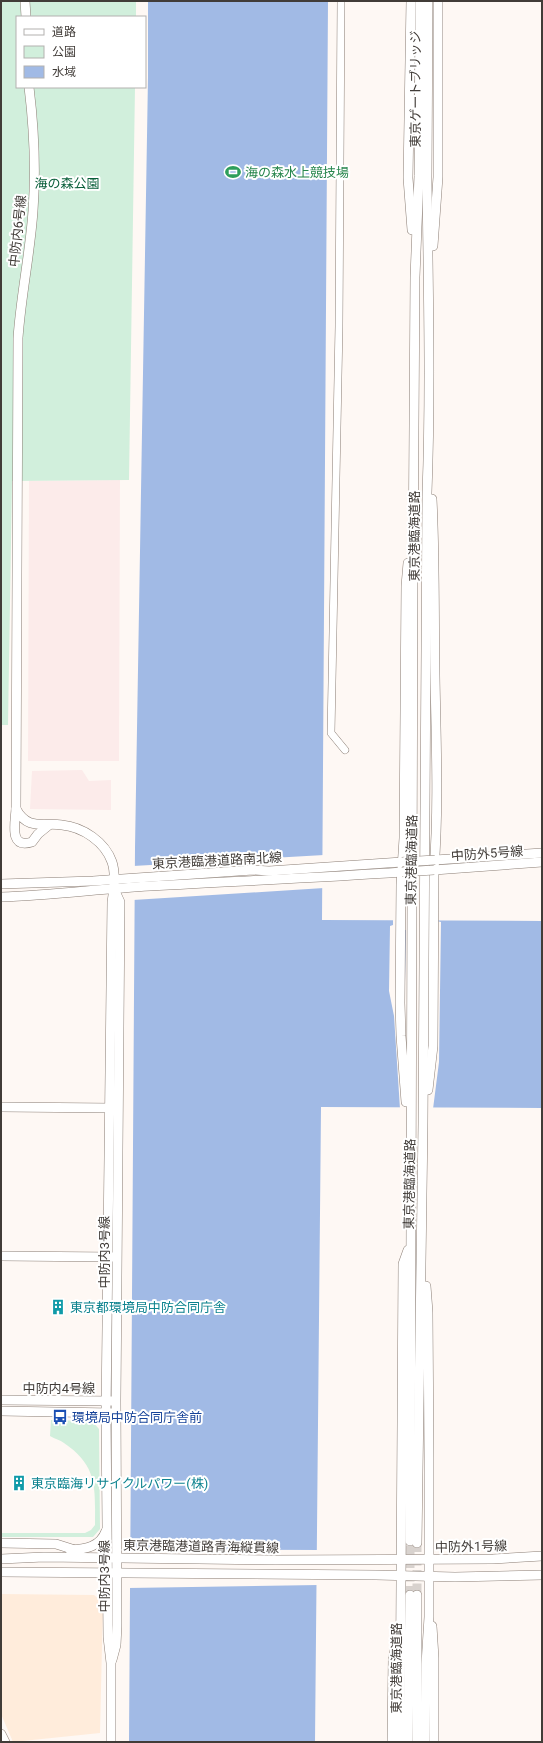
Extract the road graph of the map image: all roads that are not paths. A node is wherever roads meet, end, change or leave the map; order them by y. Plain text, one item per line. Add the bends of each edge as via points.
1 (26, 1) edge
2 (341, 1) edge
3 (411, 1) edge
4 (420, 1) edge
5 (428, 1) edge
6 (438, 1) edge
7 (26, 16) edge
8 (29, 88) edge
9 (423, 176) junction
10 (415, 277) junction
11 (429, 287) junction
12 (428, 450) junction
13 (414, 490) junction
14 (345, 750) dead end
15 (16, 809) junction
16 (27, 822) junction
17 (49, 825) junction
18 (16, 828) junction
19 (542, 853) edge
20 (435, 860) junction
21 (482, 861) junction
22 (402, 862) junction
23 (542, 862) edge
24 (434, 870) junction
25 (402, 872) junction
26 (114, 879) junction
27 (1, 884) edge
28 (114, 889) junction
29 (1, 897) edge
30 (1, 1107) edge
31 (108, 1108) junction
32 (118, 1108) junction
33 (423, 1124) junction
34 (411, 1133) junction
35 (421, 1209) junction
36 (411, 1242) junction
37 (1, 1256) edge
38 (113, 1257) junction
39 (1, 1400) edge
40 (107, 1401) junction
41 (116, 1401) junction
42 (1, 1411) edge
43 (106, 1412) junction
44 (116, 1412) junction
45 (107, 1529) junction
46 (1, 1543) edge
47 (75, 1550) junction
48 (542, 1556) edge
49 (44, 1557) junction
50 (113, 1558) junction
51 (1, 1559) edge
52 (401, 1559) junction
53 (429, 1560) junction
54 (1, 1572) edge
55 (112, 1572) junction
56 (401, 1575) junction
57 (542, 1575) edge
58 (429, 1576) junction
59 (429, 1617) junction
60 (401, 1626) junction
61 (1, 1734) edge
62 (4, 1742) edge
63 (111, 1742) edge
64 (392, 1742) edge
65 (400, 1742) edge
66 (408, 1742) edge
67 (417, 1742) edge
68 (425, 1742) edge
69 (434, 1742) edge

1 - 7 street
2 - 14 street via 339,326 331,733
3 - 10 street via 408,178
4 - 9 street, 東京ゲートブリッジ
5 - 9 street, 東京ゲートブリッジ
6 - 11 street via 438,177
8 - 15 street, 中防内6号線 via 34,184 18,338
9 - 10 street, 東京港臨海道路
9 - 11 street, 東京港臨海道路
10 - 13 street, 東京港臨海道路
11 - 12 street, 東京港臨海道路
12 - 20 street via 432,467 435,550
12 - 33 street, 東京港臨海道路
13 - 22 street via 406,586
13 - 34 street, 東京港臨海道路
15 - 16 street
15 - 18 street, 中防内6号線
16 - 17 street
16 - 18 street via 22,822
17 - 18 street via 27,844 17,840
17 - 26 street via 72,826 93,837 105,848 113,862
19 - 21 street, 中防外5号線
20 - 21 street, 中防外5号線
20 - 22 street, 東京港臨港道路南北線, bridge
20 - 24 street, bridge
21 - 23 street, 中防外5号線
21 - 24 street, 中防外5号線
22 - 25 street, bridge
22 - 26 street, 東京港臨港道路南北線
24 - 25 street, 東京港臨港道路南北線, bridge
24 - 33 street via 433,1046
25 - 28 street, 東京港臨港道路南北線
25 - 34 street via 401,1036
26 - 27 street, 東京港臨港道路南北線
26 - 28 street, 中防内3号線
28 - 29 street, 東京港臨港道路南北線
28 - 31 street, 中防内3号線
28 - 32 street, 中防内3号線 via 120,902
30 - 31 street
31 - 32 street
31 - 38 street, 中防内3号線
32 - 38 street, 中防内3号線
33 - 35 street, 東京港臨海道路
34 - 36 street, 東京港臨海道路
35 - 36 street, 東京港臨海道路 via 414,1542
35 - 53 street via 428,1312
36 - 52 street via 403,1264
37 - 38 street
38 - 40 street, 中防内3号線
38 - 41 street, 中防内3号線
39 - 40 street, 中防内4号線
40 - 41 street, 中防内4号線
40 - 43 street, 中防内3号線
41 - 44 street, 中防内3号線
42 - 43 street, 中防内4号線
43 - 44 street, 中防内4号線
43 - 45 street, 中防内3号線
44 - 50 street, 中防内3号線
45 - 47 street via 98,1544
45 - 50 street, 中防内3号線
46 - 47 street via 56,1544
47 - 49 street via 54,1552
48 - 53 street, 中防外1号線
49 - 50 street, 東京港臨港道路青海縦貫線
49 - 51 street, 東京港臨港道路青海縦貫線
50 - 52 street, 東京港臨港道路青海縦貫線
50 - 55 street, 中防内3号線
52 - 53 street, 中防外1号線
52 - 56 street
53 - 58 street
54 - 55 street, 東京港臨港道路青海縦貫線
55 - 56 street, 東京港臨港道路青海縦貫線
55 - 63 street, 中防内3号線 via 108,1637 111,1663
56 - 58 street
56 - 60 street
57 - 58 street via 484,1578
58 - 59 street
59 - 68 street
59 - 69 street via 434,1635
60 - 64 street via 393,1659
60 - 65 street
61 - 62 street
66 - 67 street, 東京港臨海道路 via 413,1595

